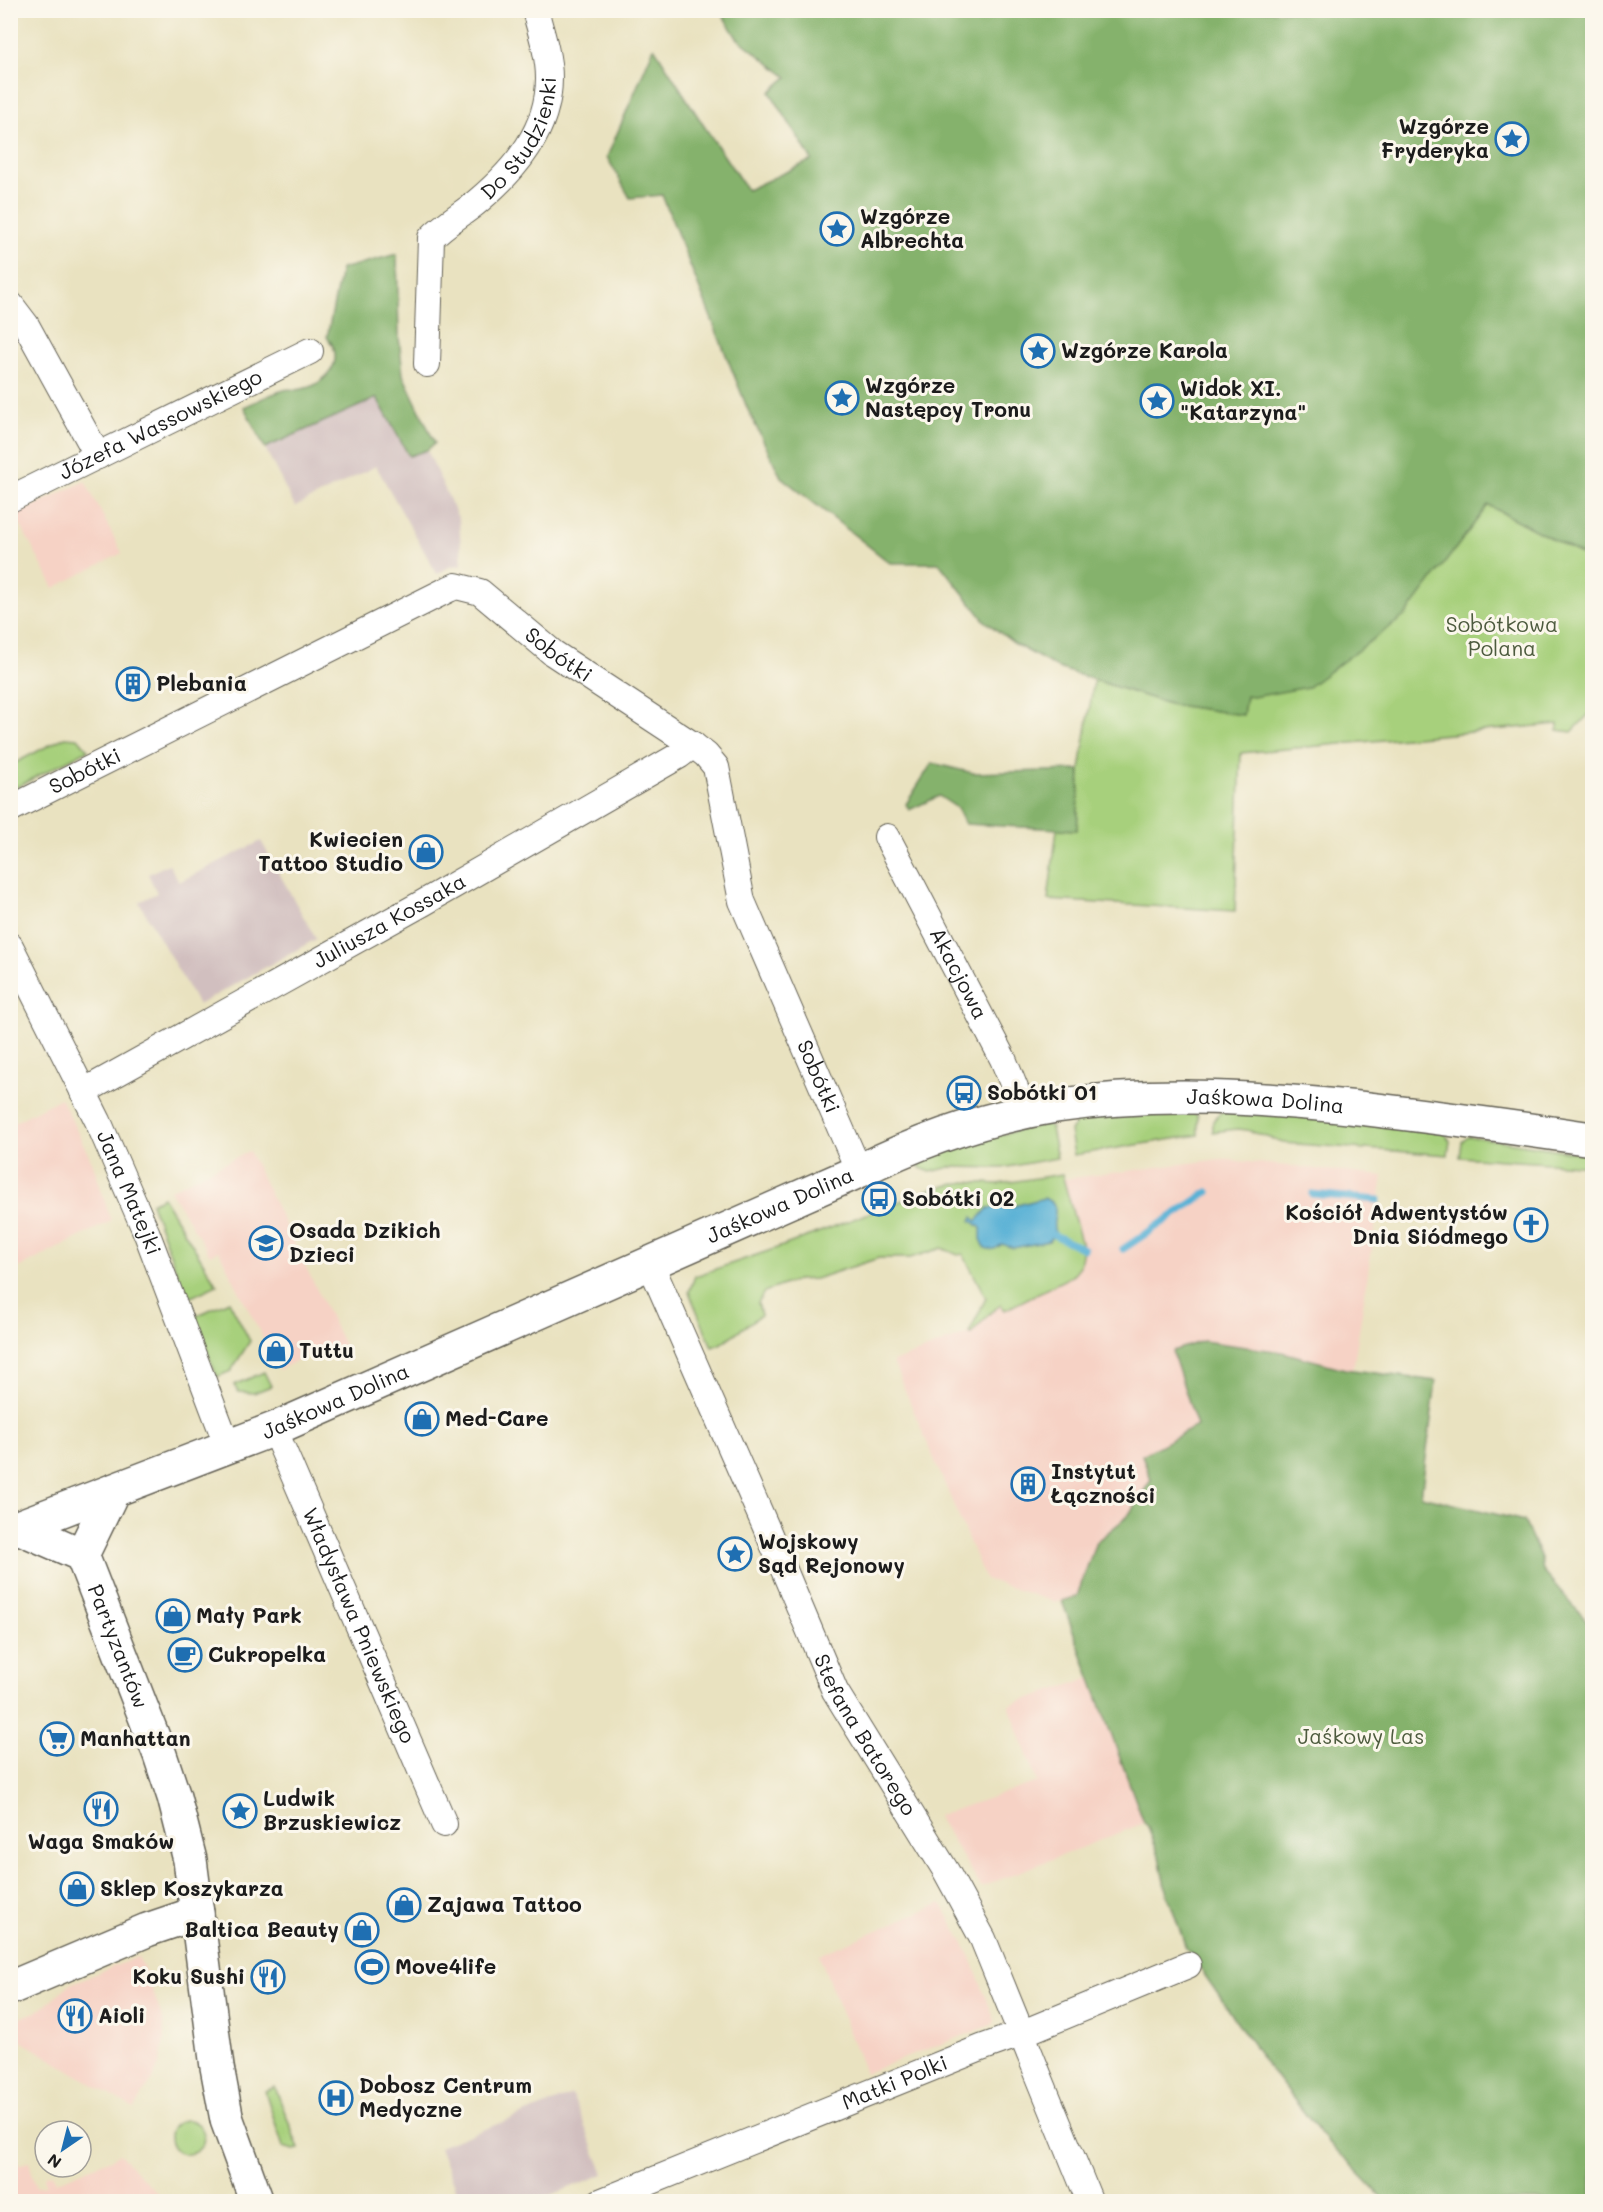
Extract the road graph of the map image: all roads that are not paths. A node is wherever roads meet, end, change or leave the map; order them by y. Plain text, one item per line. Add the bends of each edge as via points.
1 (535, 10) edge
2 (10, 303) edge
3 (310, 351) dead end
4 (427, 364) dead end
5 (98, 456) junction
6 (10, 499) edge
7 (693, 745) junction
8 (10, 809) edge
9 (887, 837) dead end
10 (10, 946) edge
11 (83, 1092) junction
12 (1025, 1113) junction
13 (1593, 1139) edge
14 (859, 1171) junction
15 (650, 1263) junction
16 (274, 1429) junction
17 (228, 1447) junction
18 (113, 1491) junction
19 (14, 1528) edge
20 (82, 1555) junction
21 (444, 1824) dead end
22 (196, 1912) junction
23 (1188, 1965) dead end
24 (10, 1988) edge
25 (1023, 2033) junction
26 (609, 2198) edge
27 (257, 2202) edge
28 (1090, 2202) edge

1 - 4 street, Do Studzienki via 549,78 544,114 505,178 431,238
2 - 5 street
3 - 5 street, Józefa Wassowskiego
5 - 6 street, Józefa Wassowskiego
7 - 8 street, Sobótki via 553,653 480,592 456,586
7 - 11 street, Juliusza Kossaka via 433,897
7 - 14 street, Sobótki via 716,767 742,900
9 - 12 street, Akacjowa via 1003,1059
10 - 11 street, Jana Matejki
11 - 17 street, Jana Matejki via 147,1234
12 - 13 street, Jaśkowa Dolina via 1142,1098 1283,1100
12 - 14 street, Jaśkowa Dolina via 970,1126 901,1150
14 - 15 street, Jaśkowa Dolina
15 - 16 street, Jaśkowa Dolina
15 - 25 street, Stefana Batorego via 835,1691 964,1903
16 - 17 street, Jaśkowa Dolina
16 - 21 street, Władysława Pniewskiego
17 - 18 street, Jaśkowa Dolina
18 - 19 street, Jaśkowa Dolina
18 - 20 street
19 - 20 street
20 - 22 street, Partyzantów via 174,1797 190,1860
22 - 24 street
22 - 27 street, Partyzantów via 227,2120
23 - 25 street, Matki Polki
25 - 26 street, Matki Polki
25 - 28 street, Stefana Batorego

